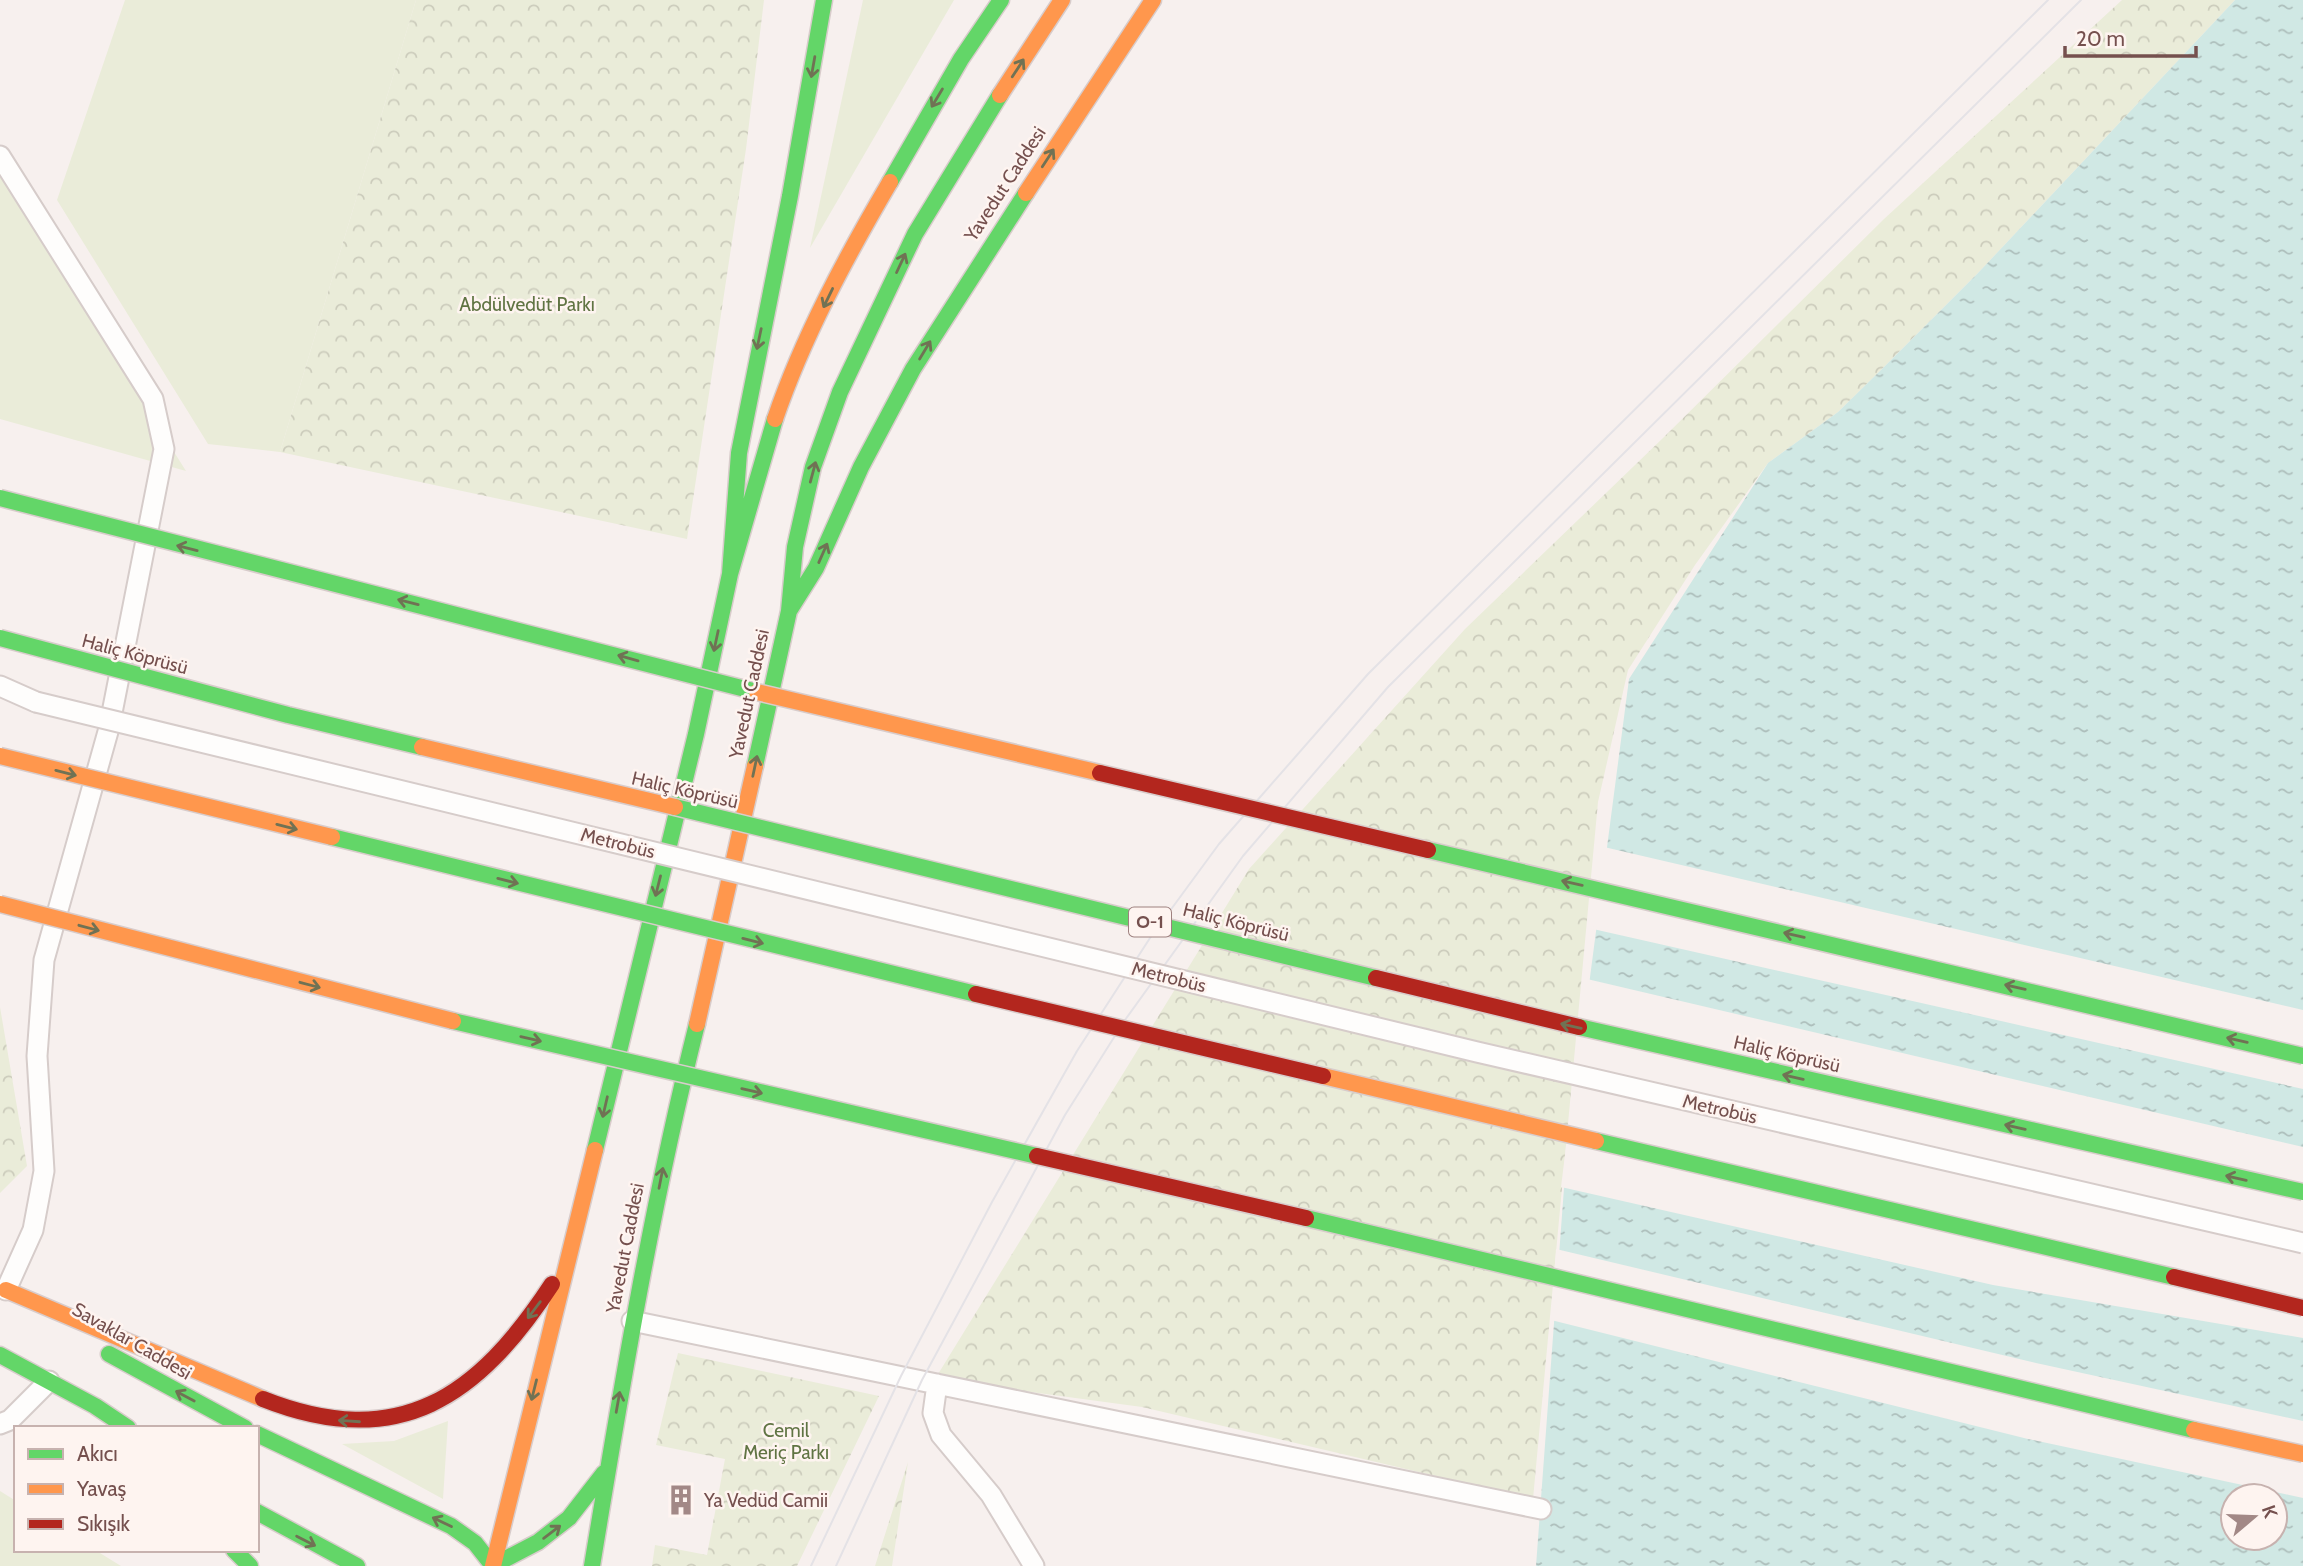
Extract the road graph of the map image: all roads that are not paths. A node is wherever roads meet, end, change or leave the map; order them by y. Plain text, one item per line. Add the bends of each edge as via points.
1 (824, 0) edge
2 (1001, 0) edge
3 (1062, 0) edge
4 (1153, 0) edge
5 (0, 156) edge
6 (0, 498) edge
7 (730, 574) junction
8 (789, 611) junction
9 (0, 638) edge
10 (0, 687) edge
11 (0, 696) edge
12 (36, 702) junction
13 (0, 756) edge
14 (0, 904) edge
15 (2303, 1056) edge
16 (2303, 1192) edge
17 (2303, 1243) edge
18 (571, 1253) junction
19 (3, 1289) edge
20 (2303, 1308) edge
21 (632, 1321) junction
22 (0, 1355) edge
23 (49, 1381) junction
24 (937, 1384) junction
25 (95, 1406) junction
26 (0, 1424) edge
27 (112, 1426) edge
28 (125, 1426) edge
29 (241, 1426) edge
30 (259, 1435) edge
31 (2303, 1454) edge
32 (607, 1469) junction
33 (1541, 1509) dead end
34 (259, 1513) edge
35 (236, 1552) edge
36 (250, 1566) edge
37 (357, 1566) edge
38 (493, 1566) edge
39 (592, 1566) edge
40 (1034, 1566) edge

1 -> 7 main road via 738,453
2 -> 7 main road via 904,154 790,376
8 -> 3 main road via 795,547 813,467 840,392 915,234 962,152
8 -> 4 main road, Yavedut Caddesi via 816,568 867,454 913,369
5 - 19 lane via 153,399 164,449 109,728 44,960 37,1056 44,1171 33,1230
15 -> 6 main road, bridge via 694,677
7 -> 18 main road
21 -> 8 main road, Yavedut Caddesi via 671,1127
16 -> 9 main road, Haliç Köprüsü / O-1, bridge via 1534,1017 288,715
10 - 12 lane, Metrobüs
11 - 12 lane, Metrobüs
12 - 17 lane, Metrobüs, bridge via 1477,1052
13 -> 20 main road, bridge via 851,965
14 -> 31 main road, bridge via 398,1008
18 -> 19 main road via 519,1331 461,1389 427,1409 371,1422 308,1415 259,1398
18 -> 38 main road
29 -> 19 main road, Savaklar Caddesi via 131,1368
21 - 24 lane
32 -> 21 main road, Yavedut Caddesi
22 - 23 main road
23 - 25 main road
23 - 26 lane
24 - 33 lane
24 - 40 lane via 933,1413 941,1435 990,1495
25 - 27 main road
25 - 28 main road
38 -> 30 main road via 475,1543 451,1526
38 -> 32 main road via 538,1542 569,1518
32 - 39 main road, Yavedut Caddesi
34 -> 37 main road
35 - 36 main road

